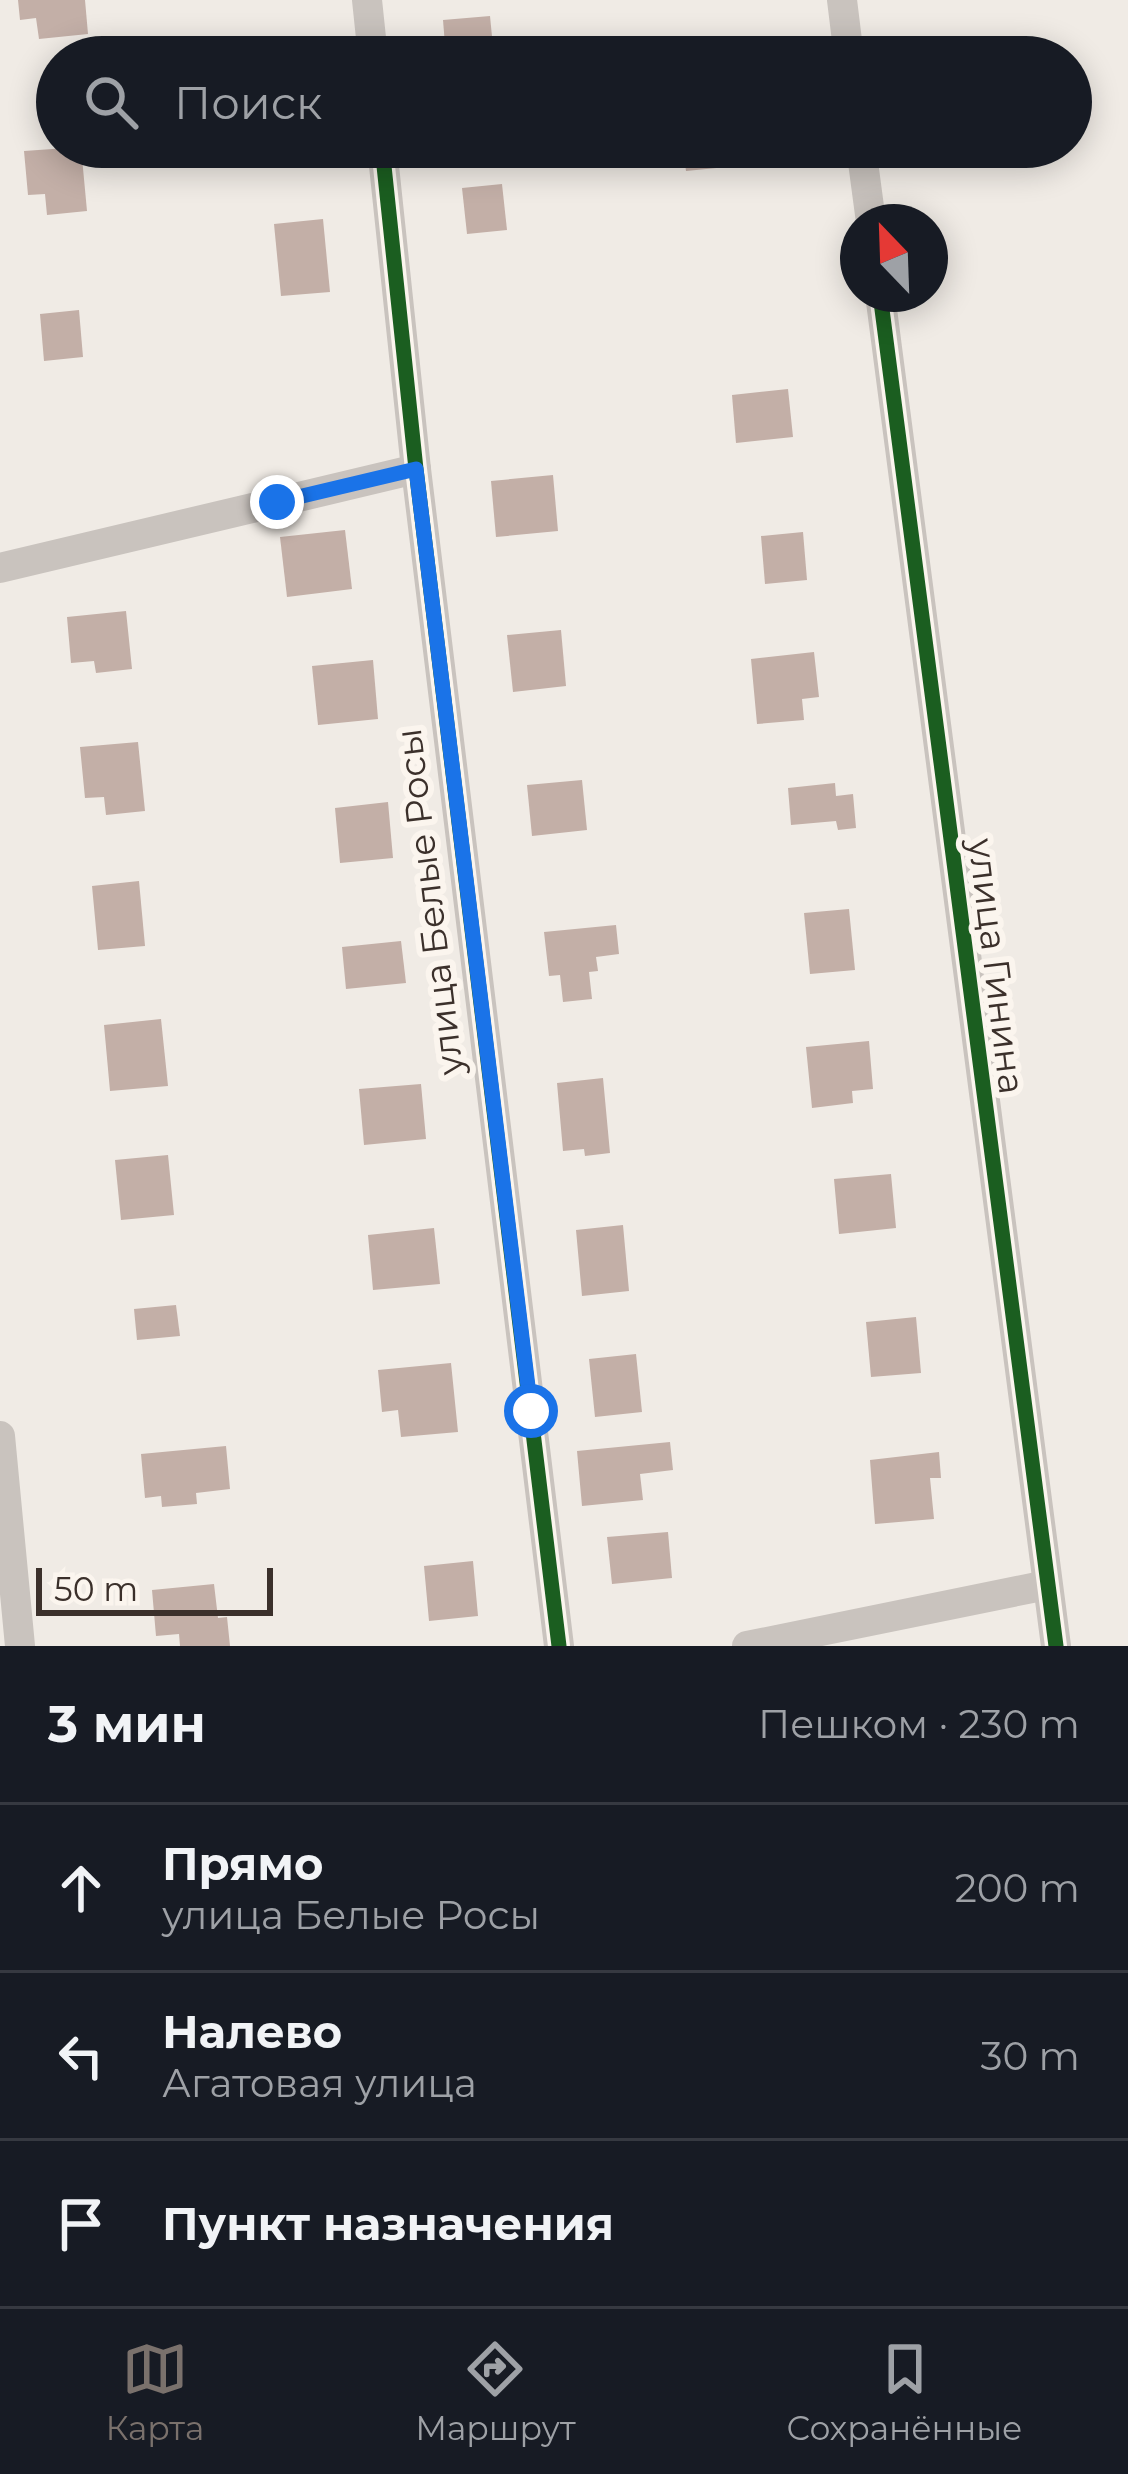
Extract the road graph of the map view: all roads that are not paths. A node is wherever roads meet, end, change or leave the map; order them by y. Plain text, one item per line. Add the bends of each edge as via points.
1 (367, 0) edge
2 (842, 0) edge
3 (371, 36) edge
4 (846, 36) edge
5 (384, 168) edge
6 (864, 168) edge
7 (869, 204) edge
8 (882, 312) edge
9 (416, 469) junction
10 (0, 568) edge
11 (0, 1436) edge
12 (1047, 1586) junction
13 (20, 1646) edge
14 (560, 1646) edge
15 (747, 1646) edge
16 (1055, 1646) edge

1 - 3 street
2 - 4 street
5 - 9 street, улица Белые Росы
6 - 7 street
8 - 12 street, улица Гинина
9 - 10 street
9 - 14 street, улица Белые Росы
11 - 13 street
12 - 15 street
12 - 16 street, улица Гинина

